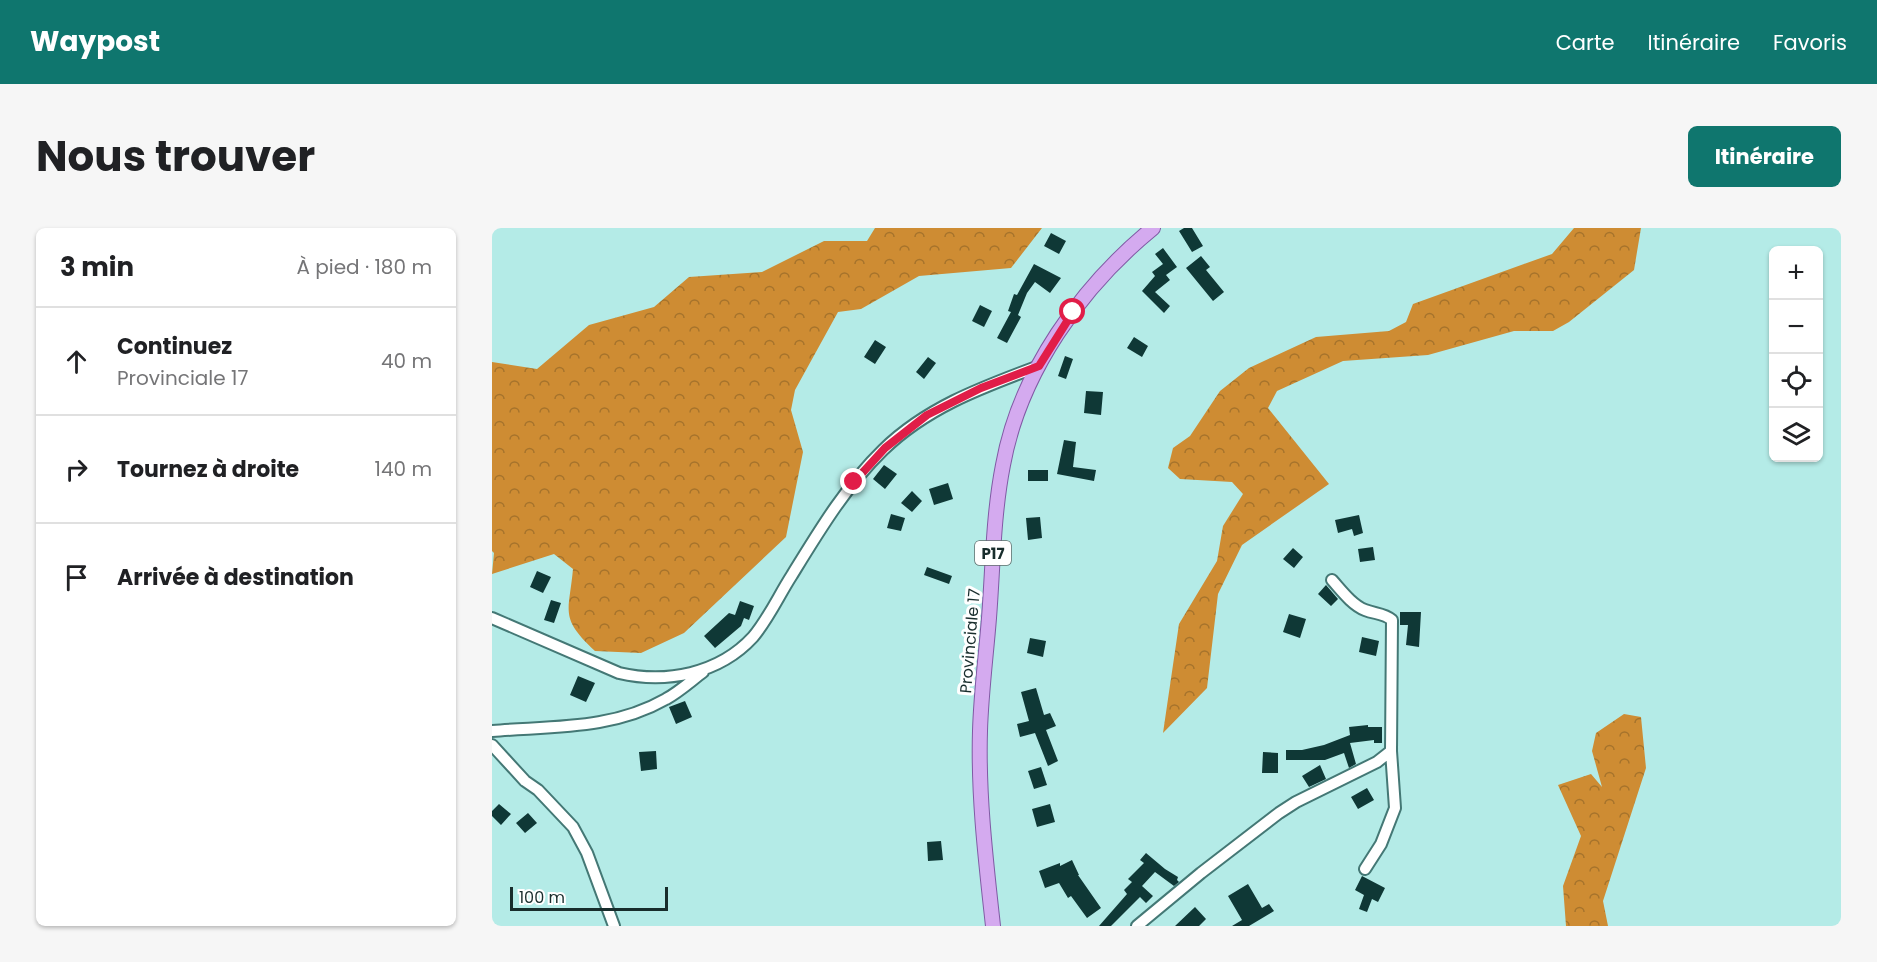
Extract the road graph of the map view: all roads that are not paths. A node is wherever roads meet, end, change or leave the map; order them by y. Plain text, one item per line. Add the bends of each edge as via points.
1 (1153, 228) edge
2 (1039, 366) junction
3 (1332, 580) dead end
4 (492, 618) edge
5 (708, 668) junction
6 (492, 731) edge
7 (492, 745) edge
8 (1391, 751) junction
9 (1365, 869) dead end
10 (614, 926) edge
11 (993, 926) edge
12 (1137, 926) edge

1 - 2 main road, Provinciale 17 / P17 via 1087,293
2 - 5 street via 954,400 927,415 885,448 821,528 753,636
2 - 11 main road, Provinciale 17 / P17 via 1015,421 1003,463 994,533 980,733
3 - 8 street via 1363,610 1386,615 1394,625
4 - 5 street via 638,678 658,679
5 - 6 street via 667,699 635,713 569,727
7 - 10 street via 573,827
8 - 9 street via 1395,808 1381,844
8 - 12 street via 1280,813

